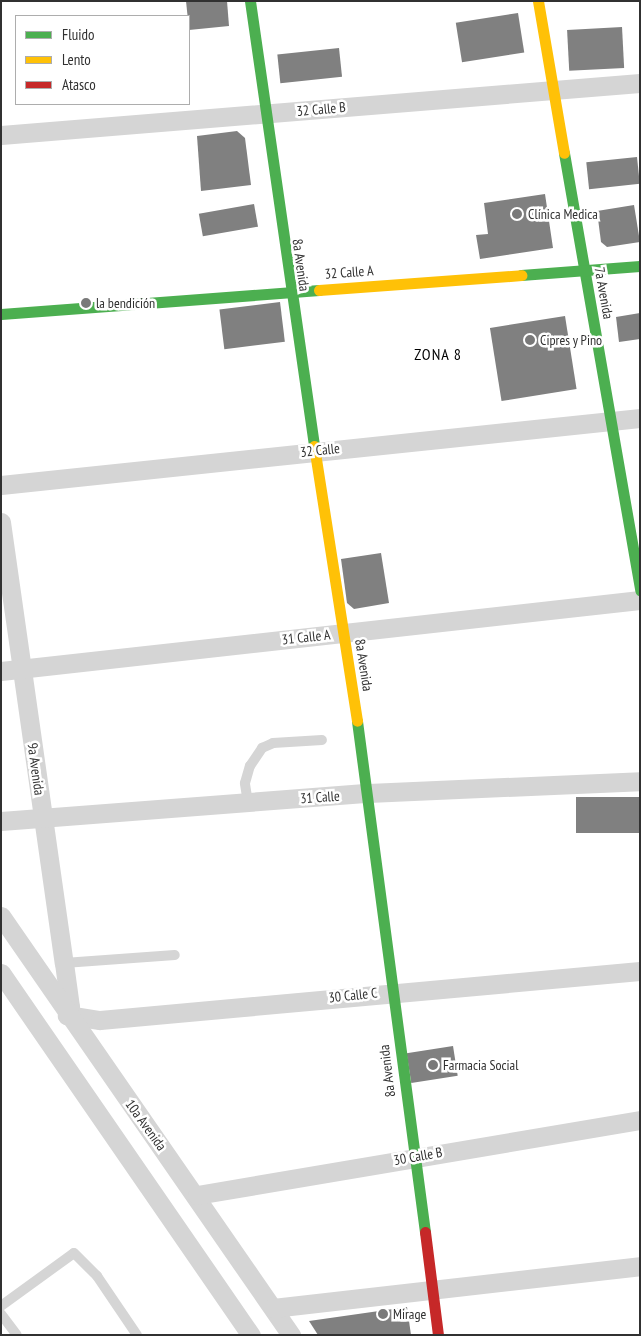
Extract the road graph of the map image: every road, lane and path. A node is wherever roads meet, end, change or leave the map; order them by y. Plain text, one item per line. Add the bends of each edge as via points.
1 (250, 1) edge
2 (538, 1) edge
3 (640, 83) edge
4 (553, 90) junction
5 (264, 113) junction
6 (1, 135) edge
7 (640, 266) edge
8 (584, 270) junction
9 (290, 292) junction
10 (1, 314) edge
11 (640, 418) edge
12 (610, 419) junction
13 (317, 451) junction
14 (1, 485) edge
15 (1, 522) edge
16 (640, 590) edge
17 (640, 600) edge
18 (344, 633) junction
19 (22, 669) junction
20 (1, 671) edge
21 (322, 740) dead end
22 (640, 781) edge
23 (368, 793) junction
24 (248, 803) junction
25 (43, 818) junction
26 (1, 821) edge
27 (1, 916) edge
28 (175, 955) dead end
29 (64, 963) junction
30 (640, 971) edge
31 (1, 972) edge
32 (392, 991) junction
33 (67, 1015) junction
34 (640, 1120) edge
35 (412, 1157) junction
36 (197, 1196) junction
37 (640, 1266) edge
38 (430, 1290) junction
39 (1, 1306) edge
40 (272, 1308) junction
41 (1, 1314) edge
42 (17, 1335) edge
43 (137, 1335) edge
44 (252, 1335) edge
45 (291, 1335) edge
46 (438, 1335) edge

1 - 5 main road, 8a Avenida
2 - 4 main road, 7a Avenida
3 - 4 street, 32 Calle B
4 - 5 street, 32 Calle B
4 - 8 main road, 7a Avenida
5 - 6 street, 32 Calle B
5 - 9 main road, 8a Avenida
7 - 8 main road, 32 Calle A
8 - 9 main road, 32 Calle A
8 - 12 main road, 7a Avenida
9 - 10 main road, 32 Calle A
9 - 13 main road, 8a Avenida
11 - 12 street, 32 Calle
12 - 13 street, 32 Calle
12 - 16 main road, 7a Avenida
13 - 14 street, 32 Calle
13 - 18 main road, 8a Avenida
15 - 19 street, 9a Avenida
17 - 18 street, 31 Calle A
18 - 19 street, 31 Calle A
18 - 23 main road, 8a Avenida
19 - 20 street, 31 Calle A
19 - 25 street, 9a Avenida
21 - 24 lane via 274,743 262,748 250,766 245,783
22 - 23 street, 31 Calle
23 - 24 street, 31 Calle
23 - 32 main road, 8a Avenida
24 - 25 street, 31 Calle
25 - 26 street, 31 Calle
25 - 29 street, 9a Avenida
27 - 33 street, 10a Avenida
28 - 29 lane
29 - 33 street, 9a Avenida via 70,1007
30 - 32 street, 30 Calle C
31 - 44 street
32 - 33 street, 30 Calle C via 100,1020
32 - 35 main road, 8a Avenida
33 - 36 street, 10a Avenida
34 - 35 street, 30 Calle B
35 - 36 street, 30 Calle B
35 - 38 main road, 8a Avenida
36 - 40 street, 10a Avenida
37 - 38 street
38 - 40 street
38 - 46 main road, 8a Avenida
39 - 43 lane via 74,1253 98,1276
40 - 45 street, 10a Avenida
41 - 42 lane

